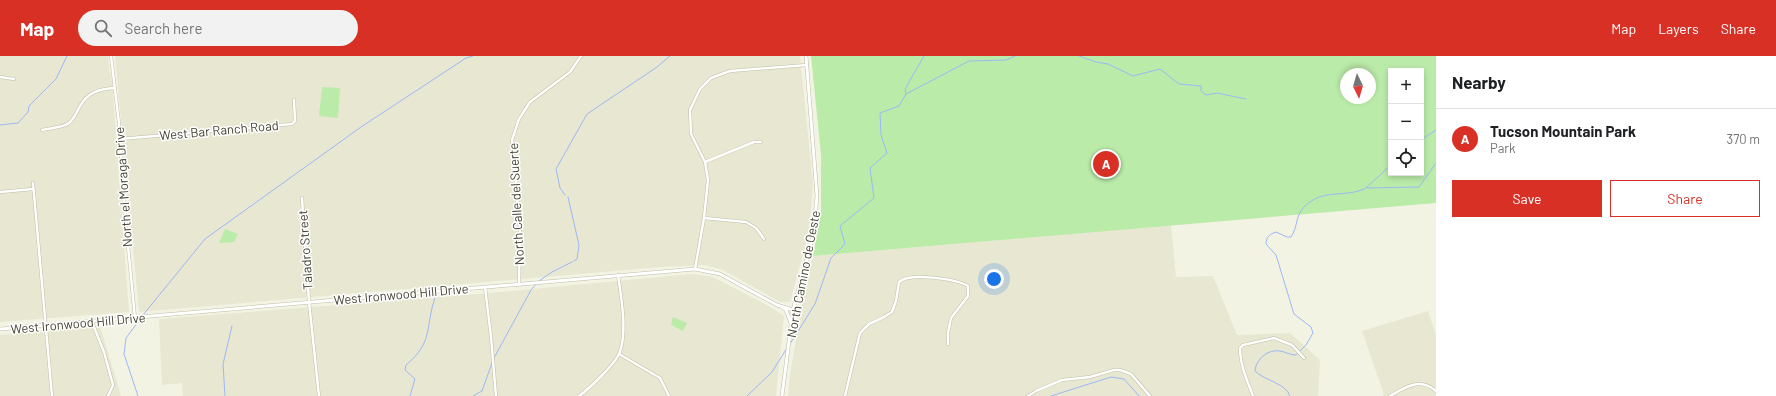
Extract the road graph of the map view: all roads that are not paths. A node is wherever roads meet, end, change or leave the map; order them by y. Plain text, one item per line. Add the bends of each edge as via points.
1 (111, 56) edge
2 (581, 56) edge
3 (806, 56) edge
4 (807, 65) junction
5 (0, 77) edge
6 (14, 79) dead end
7 (115, 88) junction
8 (294, 100) dead end
9 (42, 130) dead end
10 (120, 139) junction
11 (761, 142) dead end
12 (704, 162) junction
13 (33, 183) dead end
14 (33, 189) junction
15 (0, 192) edge
16 (302, 198) dead end
17 (704, 218) junction
18 (764, 239) dead end
19 (695, 269) junction
20 (618, 275) junction
21 (519, 284) junction
22 (484, 287) junction
23 (309, 302) junction
24 (781, 306) junction
25 (794, 310) junction
26 (135, 318) junction
27 (92, 322) junction
28 (792, 324) junction
29 (45, 326) junction
30 (0, 330) edge
31 (948, 344) dead end
32 (619, 354) junction
33 (1304, 358) dead end
34 (1436, 391) edge
35 (52, 396) edge
36 (108, 396) edge
37 (318, 396) edge
38 (496, 396) edge
39 (579, 396) edge
40 (669, 396) edge
41 (782, 396) edge
42 (845, 396) edge
43 (1028, 396) edge
44 (1150, 396) edge
45 (1253, 396) edge
46 (1390, 396) edge

1 - 7 street, North el Moraga Drive
2 - 21 street, North Calle del Suerte via 570,72 530,102 519,119 512,140 520,230
3 - 4 street, North Camino de Oeste
4 - 12 street via 730,71 711,78 700,89 690,110 691,134
4 - 25 street, North Camino de Oeste via 817,196 813,236
5 - 6 street
7 - 9 street via 100,89 90,95 68,124
7 - 10 street, North el Moraga Drive
8 - 10 street, West Bar Ranch Road via 295,121 292,124
10 - 26 street, North el Moraga Drive
11 - 12 street via 754,142
12 - 17 street via 708,180
13 - 14 street
14 - 15 street
14 - 29 street
16 - 23 street, Taladro Street
17 - 18 street via 746,222 756,228
17 - 19 street
19 - 20 street, West Ironwood Hill Drive
19 - 24 street, West Ironwood Hill Drive via 720,274
20 - 21 street, West Ironwood Hill Drive
20 - 32 street via 623,309 623,332
21 - 22 street, West Ironwood Hill Drive
22 - 23 street, West Ironwood Hill Drive
22 - 38 street
23 - 26 street, West Ironwood Hill Drive
23 - 37 street, Taladro Street
24 - 25 street, West Ironwood Hill Drive
24 - 28 street via 786,310
25 - 28 street, North Camino de Oeste
26 - 27 street, West Ironwood Hill Drive
27 - 29 street, West Ironwood Hill Drive
27 - 36 street via 113,385
28 - 41 street, North Camino de Oeste
29 - 30 street, West Ironwood Hill Drive
29 - 35 street
31 - 42 street via 949,325 954,312 968,296 968,286 939,278 908,277 902,280 892,312 869,324 860,333
32 - 39 street via 591,387
32 - 40 street via 660,378
33 - 45 street via 1292,345 1274,338 1243,345 1240,351 1244,373
34 - 46 street via 1421,384 1408,385
43 - 44 street via 1062,380 1090,377 1114,370 1131,374

